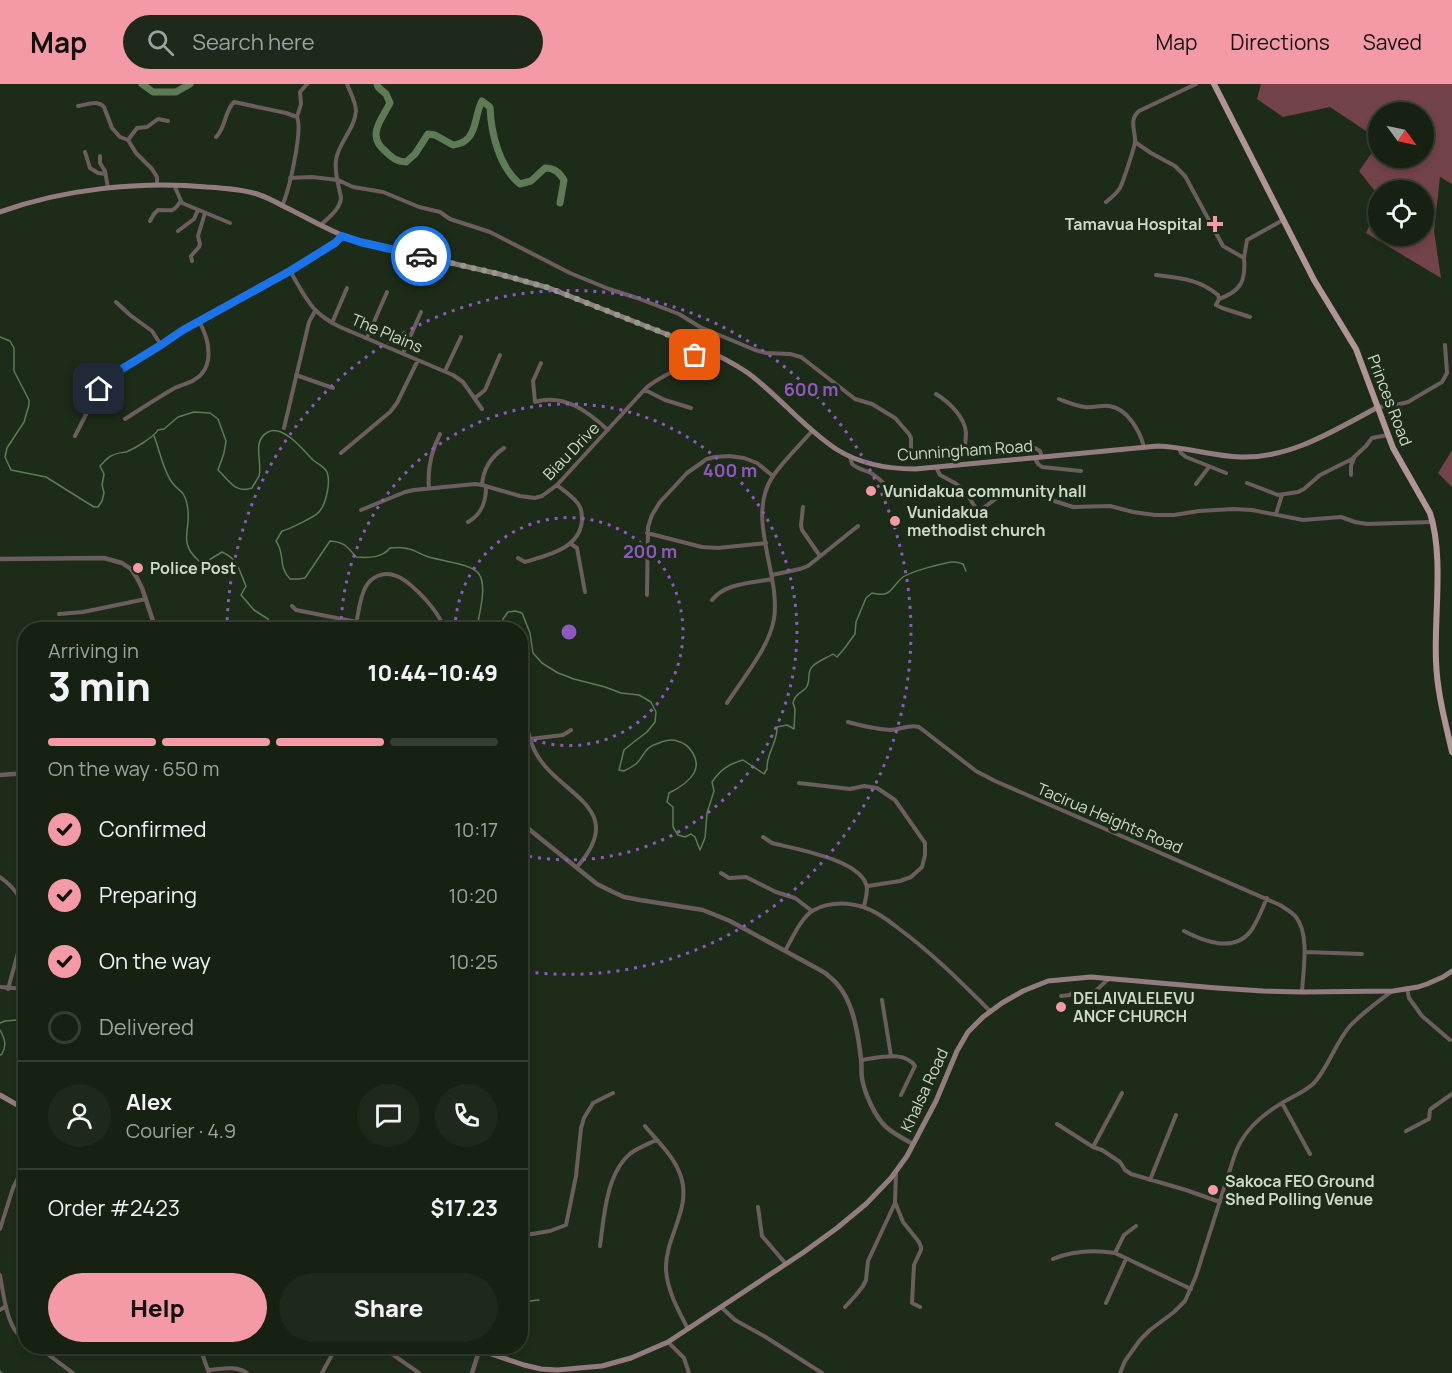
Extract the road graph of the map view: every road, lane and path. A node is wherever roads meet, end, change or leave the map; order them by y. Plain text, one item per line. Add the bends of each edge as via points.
1 (307, 84) edge
2 (347, 84) edge
3 (1196, 84) edge
4 (1214, 84) edge
5 (78, 106) dead end
6 (297, 117) junction
7 (168, 121) dead end
8 (216, 137) dead end
9 (128, 140) junction
10 (1135, 142) junction
11 (85, 152) dead end
12 (100, 156) dead end
13 (112, 167) dead end
14 (105, 173) junction
15 (290, 178) junction
16 (338, 180) junction
17 (157, 185) junction
18 (173, 185) junction
19 (108, 189) junction
20 (180, 202) junction
21 (1106, 202) dead end
22 (282, 206) junction
23 (198, 210) junction
24 (0, 212) edge
25 (206, 213) junction
26 (1283, 220) junction
27 (150, 221) dead end
28 (230, 224) dead end
29 (321, 225) junction
30 (178, 231) dead end
31 (342, 236) junction
32 (1244, 258) junction
33 (192, 261) dead end
34 (290, 271) junction
35 (1156, 275) dead end
36 (347, 288) dead end
37 (387, 292) dead end
38 (1219, 299) junction
39 (117, 302) dead end
40 (315, 311) junction
41 (421, 312) dead end
42 (1250, 317) dead end
43 (199, 321) junction
44 (332, 323) junction
45 (461, 337) dead end
46 (367, 338) junction
47 (161, 345) junction
48 (1445, 345) dead end
49 (699, 347) junction
50 (403, 353) junction
51 (500, 355) dead end
52 (418, 360) junction
53 (541, 363) dead end
54 (445, 371) junction
55 (296, 375) junction
56 (108, 378) junction
57 (333, 388) dead end
58 (645, 390) junction
59 (119, 392) dead end
60 (936, 394) dead end
61 (475, 398) junction
62 (1059, 399) dead end
63 (1378, 407) junction
64 (691, 408) dead end
65 (482, 409) dead end
66 (125, 418) dead end
67 (284, 428) dead end
68 (608, 430) junction
69 (813, 430) junction
70 (440, 434) dead end
71 (1388, 435) junction
72 (75, 436) dead end
73 (1144, 447) junction
74 (504, 448) dead end
75 (964, 448) junction
76 (1179, 448) junction
77 (341, 453) dead end
78 (850, 457) junction
79 (1354, 457) junction
80 (1039, 458) junction
81 (936, 467) junction
82 (1209, 467) junction
83 (1082, 471) dead end
84 (1226, 472) dead end
85 (1351, 475) dead end
86 (773, 476) junction
87 (1247, 483) dead end
88 (557, 484) junction
89 (1196, 484) dead end
90 (484, 486) junction
91 (429, 488) junction
92 (1282, 495) junction
93 (898, 498) dead end
94 (803, 507) dead end
95 (362, 510) dead end
96 (1276, 514) junction
97 (468, 522) dead end
98 (1433, 522) junction
99 (858, 526) dead end
100 (647, 533) junction
101 (766, 543) junction
102 (570, 544) junction
103 (819, 556) junction
104 (519, 558) dead end
105 (0, 559) edge
106 (772, 577) junction
107 (585, 592) dead end
108 (647, 595) dead end
109 (146, 599) junction
110 (712, 600) dead end
111 (292, 606) dead end
112 (59, 615) dead end
113 (153, 622) edge
114 (357, 622) joint
115 (442, 622) edge
116 (727, 703) dead end
117 (848, 722) dead end
118 (571, 730) dead end
119 (528, 731) edge
120 (530, 739) junction
121 (1452, 752) edge
122 (18, 774) edge
123 (0, 775) edge
124 (799, 783) dead end
125 (528, 828) edge
126 (763, 837) dead end
127 (577, 867) junction
128 (721, 873) dead end
129 (0, 878) edge
130 (868, 886) junction
131 (18, 893) edge
132 (1267, 898) junction
133 (864, 907) junction
134 (812, 911) junction
135 (1184, 931) dead end
136 (785, 951) junction
137 (1305, 952) junction
138 (18, 953) edge
139 (1362, 954) dead end
140 (1452, 971) edge
141 (1110, 979) junction
142 (0, 987) edge
143 (8, 988) junction
144 (1407, 988) junction
145 (18, 989) edge
146 (1393, 991) junction
147 (1302, 992) junction
148 (1061, 996) dead end
149 (882, 1000) dead end
150 (990, 1011) junction
151 (1450, 1040) dead end
152 (891, 1056) junction
153 (861, 1060) junction
154 (613, 1093) dead end
155 (1122, 1093) dead end
156 (1452, 1094) edge
157 (0, 1095) edge
158 (901, 1095) dead end
159 (1282, 1103) junction
160 (18, 1105) edge
161 (1176, 1115) dead end
162 (1057, 1124) dead end
163 (645, 1126) dead end
164 (1406, 1131) dead end
165 (656, 1140) junction
166 (913, 1144) junction
167 (1092, 1147) junction
168 (1310, 1154) dead end
169 (896, 1171) junction
170 (18, 1178) edge
171 (1150, 1180) junction
172 (895, 1202) junction
173 (1220, 1202) junction
174 (758, 1207) dead end
175 (1136, 1226) dead end
176 (0, 1229) edge
177 (528, 1235) edge
178 (600, 1246) dead end
179 (1114, 1253) junction
180 (1053, 1259) dead end
181 (1126, 1259) junction
182 (786, 1264) junction
183 (0, 1275) edge
184 (1191, 1289) junction
185 (1106, 1303) dead end
186 (6, 1306) junction
187 (720, 1307) junction
188 (845, 1307) dead end
189 (920, 1307) dead end
190 (0, 1310) edge
191 (688, 1329) junction
192 (18, 1334) edge
193 (668, 1342) junction
194 (47, 1354) edge
195 (202, 1354) edge
196 (332, 1354) edge
197 (392, 1354) edge
198 (478, 1354) edge
199 (489, 1354) edge
200 (209, 1372) edge
201 (73, 1373) edge
202 (247, 1373) edge
203 (322, 1373) edge
204 (419, 1373) edge
205 (472, 1373) edge
206 (689, 1373) edge
207 (822, 1373) edge
208 (1120, 1373) edge

1 - 6 street via 300,92
2 - 16 street via 356,110 337,154
3 - 10 street via 1135,114
4 - 26 main road, Princes Road
5 - 9 street via 102,104 112,128
6 - 8 street via 234,102
6 - 15 street
7 - 9 street via 158,119 147,128 137,128
9 - 17 street via 156,175
10 - 21 street via 1119,189
10 - 32 street via 1185,176 1223,246
11 - 14 street via 92,170
12 - 14 street
13 - 14 street
14 - 19 street
15 - 16 street
15 - 22 street
16 - 29 street via 341,202
16 - 75 street via 383,192 490,232 570,273 679,314 759,351 801,357 855,399 895,418 910,436 913,453
17 - 18 main road, Cunningham Road
17 - 19 main road, Cunningham Road
18 - 20 street
18 - 22 main road, Cunningham Road via 244,190
19 - 24 main road, Cunningham Road via 64,195
20 - 23 street
20 - 27 street via 174,210 158,210
22 - 29 main road, Cunningham Road
23 - 25 street
23 - 30 street via 194,219
25 - 28 street
25 - 33 street
26 - 32 street via 1247,240
26 - 63 main road, Princes Road via 1354,344
29 - 31 main road, Cunningham Road
31 - 34 street
31 - 49 main road, Cunningham Road via 549,288
32 - 38 street via 1242,282 1235,292
34 - 40 street, The Plains
34 - 43 street
35 - 38 street via 1204,284
36 - 44 street
37 - 46 street
38 - 42 street via 1218,307
39 - 47 street via 152,331
40 - 44 street, The Plains
40 - 55 street
41 - 50 street
43 - 47 street
43 - 66 street via 208,345 202,374
44 - 46 street, The Plains
45 - 54 street
46 - 50 street, The Plains
47 - 56 street
48 - 63 street via 1444,380 1408,402
49 - 58 street, Biau Drive via 686,365
49 - 69 main road, Cunningham Road via 749,374
50 - 52 street, The Plains
51 - 61 street via 485,390
52 - 54 street, The Plains
52 - 77 street via 397,404
53 - 68 street via 532,381 535,402 554,399 568,403
54 - 61 street, The Plains via 463,382
55 - 57 street
55 - 67 street
56 - 59 street
56 - 72 street
58 - 64 street
58 - 68 street, Biau Drive
60 - 75 street via 964,423
61 - 65 street, The Plains
62 - 73 street via 1088,408 1108,406 1118,410 1136,428
63 - 71 main road, Princes Road
63 - 76 main road, Cunningham Road via 1283,452 1235,457
68 - 88 street, Biau Drive
69 - 78 main road, Cunningham Road
69 - 86 street
70 - 91 street via 430,459
71 - 79 street via 1372,438
71 - 98 main road, Princes Road
73 - 76 main road, Cunningham Road
73 - 80 main road, Cunningham Road
74 - 90 street via 485,468
75 - 80 street via 1035,448 1040,451
76 - 82 street via 1184,456
78 - 81 main road, Cunningham Road via 890,468
78 - 93 street via 852,464 876,477
79 - 85 street
79 - 92 street via 1301,491
80 - 81 main road, Cunningham Road
80 - 83 street via 1042,467
81 - 96 street via 962,488 979,511 997,498 1030,491 1073,507 1110,506 1155,515 1233,509
82 - 84 street
82 - 89 street
86 - 100 street via 744,458 707,459 687,472 664,496
86 - 101 street via 762,504
87 - 92 street
88 - 90 street, Biau Drive via 535,498
88 - 102 street via 580,507 581,529
90 - 91 street, Biau Drive
90 - 97 street via 486,499
91 - 95 street, Biau Drive via 405,492
92 - 96 street
94 - 103 street via 802,530
96 - 98 street via 1303,520 1341,517 1367,525
98 - 121 main road, Princes Road via 1436,660 1439,695
99 - 103 street
100 - 101 street via 710,548
100 - 108 street
101 - 106 street
102 - 104 street via 525,562
102 - 107 street via 577,548
103 - 106 street via 808,566
105 - 109 street via 115,560 131,569
106 - 110 street via 732,587
106 - 116 street via 774,620 763,649
109 - 112 street
109 - 113 street
111 - 114 street
114 - 115 street via 365,588 371,580 388,574 411,583
117 - 132 street, Tacirua Heights Road via 892,730 919,727 995,781
118 - 120 street via 563,735
119 - 120 street
120 - 127 street via 544,764 592,813 595,837
122 - 123 street
124 - 130 street via 877,788 895,800 925,843 922,867 911,878
125 - 127 street
126 - 130 street via 772,843 839,861 863,877
127 - 136 street via 597,884 624,897 703,910
128 - 134 street via 729,878 746,877 795,898
129 - 131 street
130 - 133 street
132 - 135 street via 1248,934 1231,943 1200,939
132 - 137 street, Tacirua Heights Road via 1294,915
133 - 134 street via 831,903
133 - 150 street via 933,955
134 - 136 street
136 - 153 street via 820,970 840,987 854,1021
137 - 139 street
137 - 147 street, Tacirua Heights Road
138 - 143 street
140 - 144 main road, Khalsa Road via 1436,981
141 - 147 main road, Khalsa Road
141 - 148 street via 1090,994 1073,992
141 - 150 main road, Khalsa Road via 1048,981 1023,990
142 - 143 street
143 - 145 street
144 - 146 main road, Khalsa Road
144 - 151 street via 1422,1016
146 - 147 main road, Khalsa Road
146 - 159 street via 1350,1026 1320,1076
149 - 152 street
150 - 166 main road, Khalsa Road via 968,1032
152 - 153 street
152 - 158 street via 915,1066
153 - 166 street via 862,1079 871,1106 884,1126
154 - 177 street via 593,1103 584,1118 566,1225
155 - 167 street
156 - 164 street via 1432,1108 1429,1119
157 - 160 main road
159 - 168 street
159 - 173 street via 1244,1135
161 - 171 street
162 - 167 street
163 - 165 street
165 - 178 street via 631,1153 618,1170 610,1187
165 - 191 street via 669,1154 682,1182 682,1207 666,1266 667,1284
166 - 169 main road, Khalsa Road
167 - 171 street via 1120,1162 1131,1174
169 - 172 street
169 - 182 main road, Khalsa Road via 866,1204
170 - 176 street
171 - 173 street
172 - 188 street via 868,1261 866,1280
172 - 189 street via 903,1222 921,1246 912,1301
173 - 184 street
174 - 182 street via 762,1236
175 - 179 street via 1124,1235
179 - 180 street via 1101,1251
179 - 181 street
181 - 184 street
181 - 185 street
182 - 187 main road, Khalsa Road
183 - 186 street
184 - 208 street via 1180,1307 1140,1340
186 - 190 street
186 - 192 street
187 - 191 main road, Khalsa Road
187 - 207 street
191 - 193 main road, Khalsa Road
193 - 199 main road, Khalsa Road via 602,1366 557,1370
193 - 206 street via 684,1358
194 - 201 street
195 - 200 street
196 - 203 street
197 - 204 street
198 - 205 street
200 - 202 street via 235,1368

